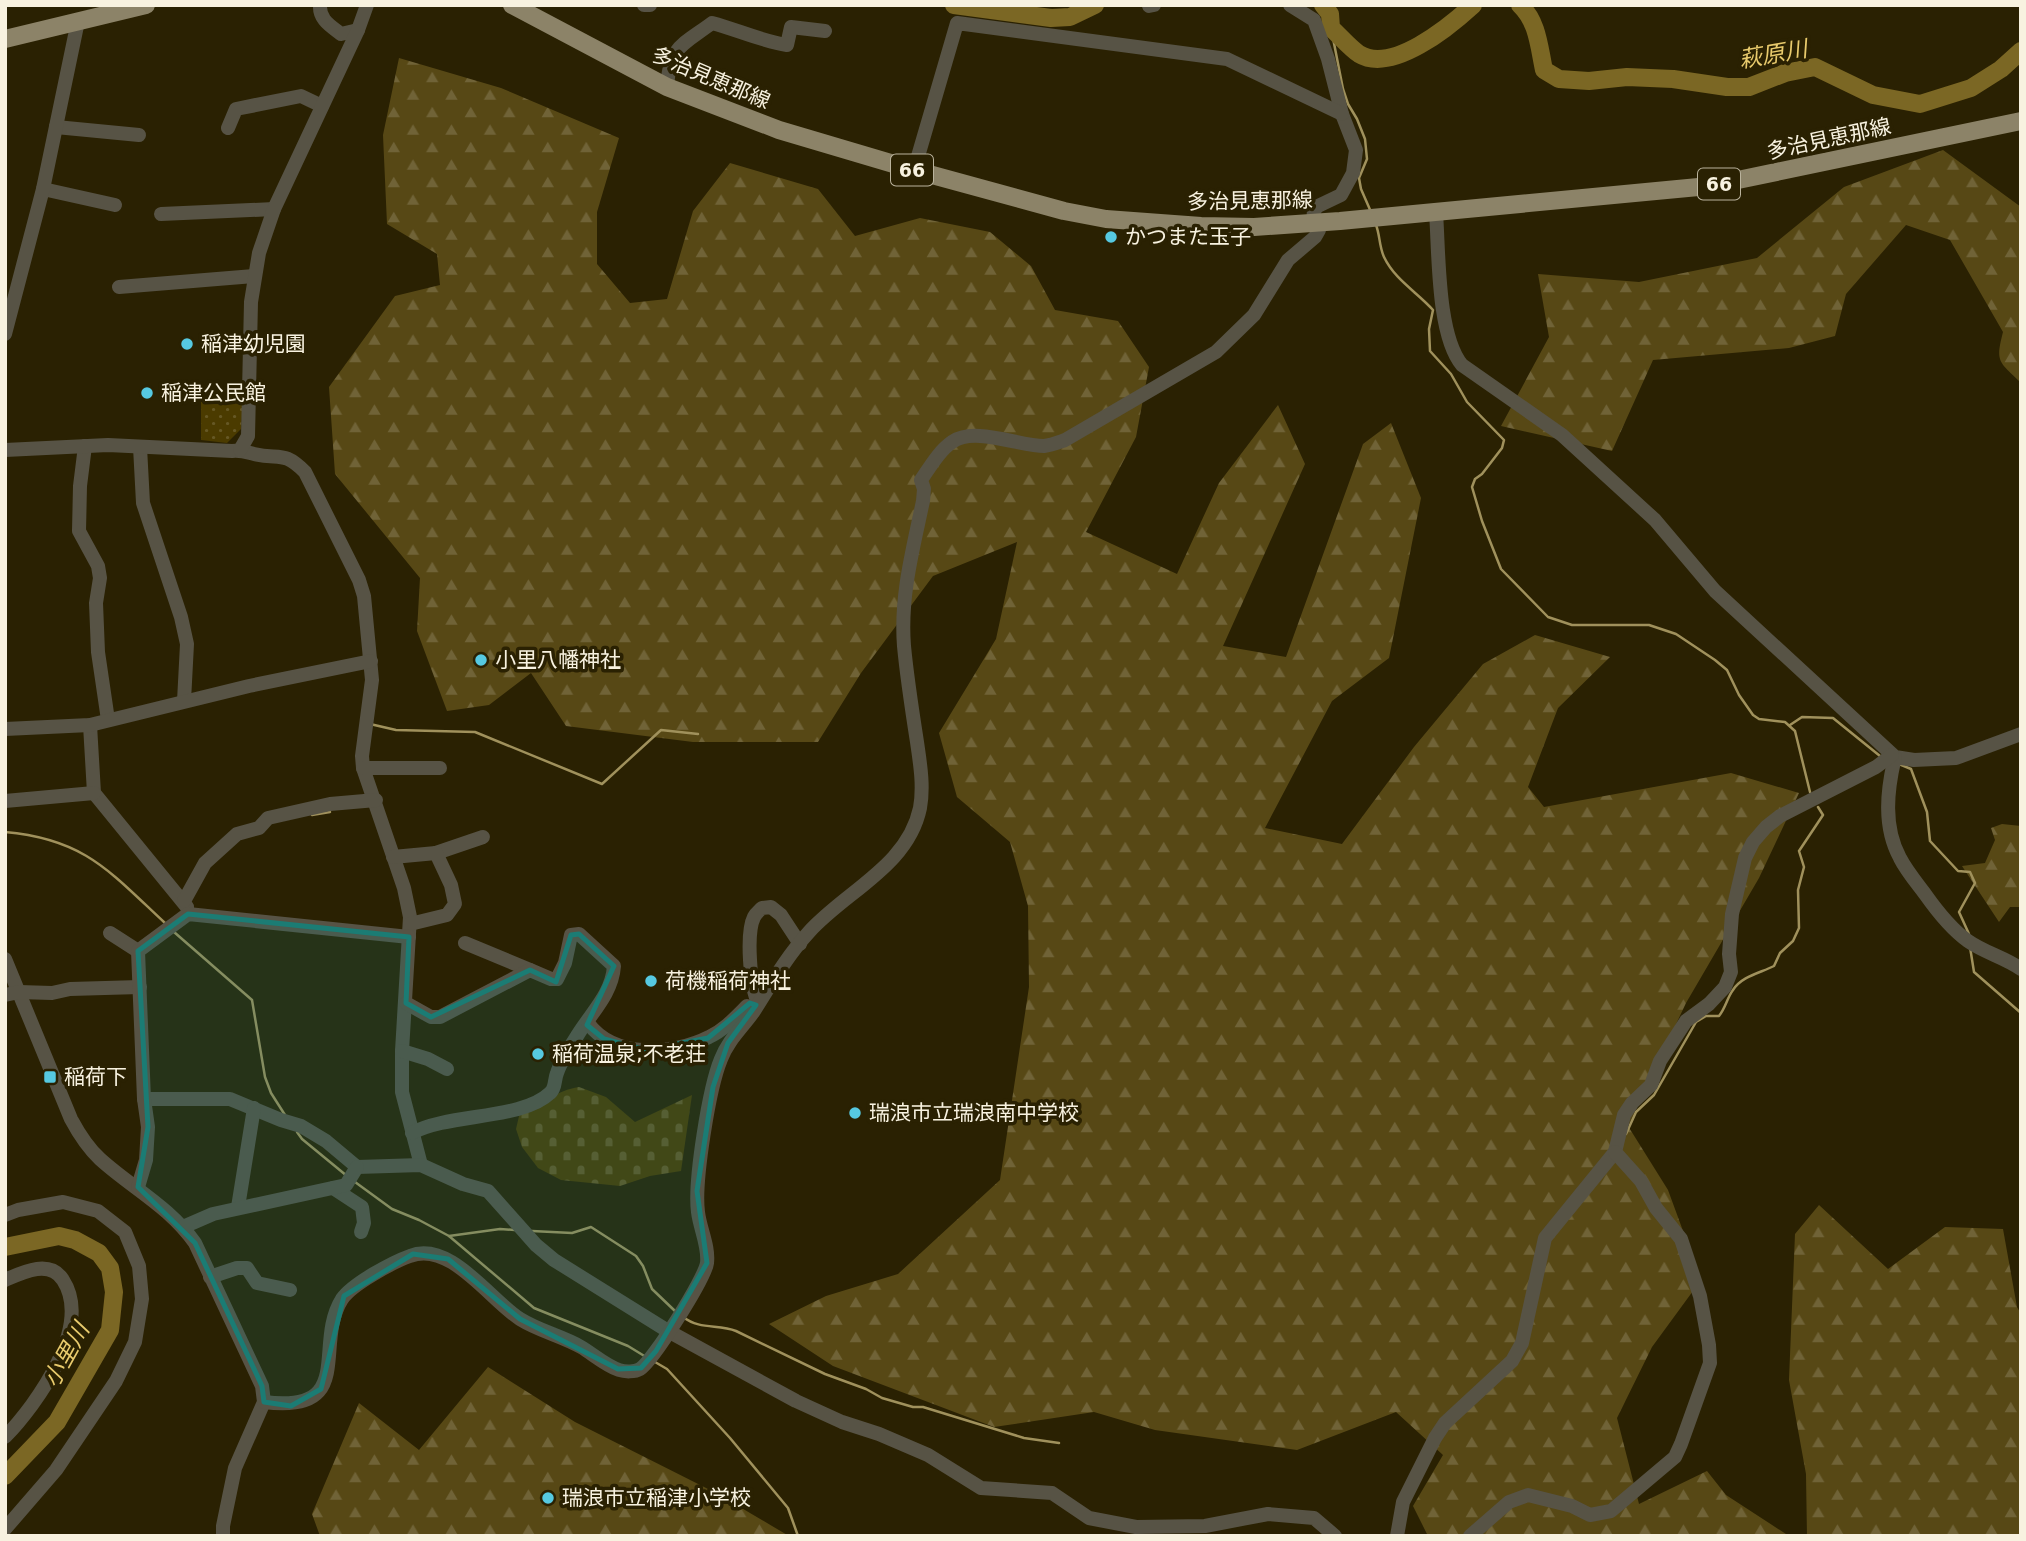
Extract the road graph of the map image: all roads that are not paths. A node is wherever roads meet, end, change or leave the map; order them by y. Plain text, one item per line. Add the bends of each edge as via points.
1 (146, 5) edge
2 (320, 5) edge
3 (367, 5) edge
4 (512, 5) edge
5 (644, 5) edge
6 (650, 5) edge
7 (1290, 5) edge
8 (78, 13) edge
9 (358, 30) junction
10 (825, 31) dead end
11 (5, 39) edge
12 (667, 87) junction
13 (322, 106) junction
14 (1342, 114) junction
15 (2021, 121) edge
16 (56, 127) junction
17 (228, 128) dead end
18 (139, 135) dead end
19 (914, 170) junction
20 (43, 189) junction
21 (115, 205) dead end
22 (274, 209) junction
23 (1436, 213) junction
24 (161, 214) dead end
25 (1317, 223) junction
26 (254, 276) junction
27 (119, 288) dead end
28 (5, 334) edge
29 (85, 446) junction
30 (140, 447) junction
31 (5, 450) edge
32 (240, 450) junction
33 (370, 661) junction
34 (184, 702) junction
35 (108, 720) junction
36 (90, 725) junction
37 (5, 729) edge
38 (2021, 734) edge
39 (1893, 756) junction
40 (363, 768) junction
41 (440, 768) dead end
42 (94, 793) junction
43 (376, 800) junction
44 (5, 801) edge
45 (483, 836) dead end
46 (436, 853) junction
47 (393, 857) junction
48 (186, 907) junction
49 (409, 930) junction
50 (110, 933) dead end
51 (464, 943) dead end
52 (800, 944) junction
53 (138, 951) junction
54 (5, 959) edge
55 (2021, 969) edge
56 (530, 970) junction
57 (140, 987) junction
58 (12, 994) edge
59 (406, 1003) junction
60 (757, 1004) junction
61 (588, 1023) junction
62 (402, 1051) junction
63 (447, 1069) dead end
64 (144, 1099) junction
65 (254, 1108) junction
66 (412, 1133) junction
67 (1615, 1152) junction
68 (421, 1165) junction
69 (357, 1167) junction
70 (339, 1186) junction
71 (138, 1187) junction
72 (238, 1207) junction
73 (5, 1215) edge
74 (183, 1227) junction
75 (361, 1232) dead end
76 (211, 1277) junction
77 (5, 1280) edge
78 (290, 1290) dead end
79 (668, 1331) junction
80 (264, 1402) junction
81 (5, 1437) edge
82 (5, 1529) edge
83 (223, 1536) edge
84 (1335, 1536) edge
85 (1397, 1536) edge
86 (1470, 1536) edge

1 - 8 main road
2 - 9 street via 325,22 341,34
3 - 9 street
4 - 12 main road, 多治見恵那線 / 66
5 - 6 street
7 - 14 street via 1314,20
8 - 11 main road
8 - 16 street
9 - 13 street
10 - 12 street via 791,27 787,45 712,23 675,51 668,64
12 - 19 main road, 多治見恵那線 / 66 via 765,125
13 - 17 street via 301,96 236,109
13 - 22 street
14 - 19 street via 1227,59 957,23
14 - 25 street via 1356,150 1353,173 1341,195 1314,210
15 - 23 main road, 多治見恵那線 / 66 via 1709,186
16 - 18 street
16 - 20 street
19 - 25 main road, 多治見恵那線 / 66 via 1033,204 1106,219 1201,226
20 - 21 street
20 - 28 street
22 - 24 street
22 - 26 street
23 - 25 main road, 多治見恵那線 / 66
23 - 39 street via 1445,328 1455,357 1562,435 1655,520 1721,597
25 - 52 street via 1315,237 1288,260 1254,315 1216,352 1065,440 1027,444 982,435 954,440 934,460 921,480 923,500 903,610 922,780 920,807 904,846
26 - 27 street
26 - 32 street via 248,436
29 - 30 street
29 - 31 street
29 - 35 street via 79,531 100,578 98,652
30 - 32 street
30 - 34 street via 143,503 187,644
32 - 33 street via 284,456 305,472 359,580
33 - 34 street
33 - 40 street
34 - 35 street
35 - 36 street
36 - 37 street
36 - 42 street
38 - 39 street via 1956,758
39 - 55 street via 1888,802 1892,838 1900,858 1938,912 1969,942
39 - 67 street via 1780,816 1753,842 1732,914 1731,972 1725,987 1686,1021 1660,1061 1651,1085 1624,1115
40 - 41 street
40 - 43 street
42 - 44 street
42 - 48 street
43 - 47 street
43 - 48 street via 330,804 268,818 258,828 237,834 205,863
45 - 46 street
46 - 47 street
46 - 49 street via 455,904 447,915
47 - 49 street via 409,909
48 - 49 street
48 - 53 street via 170,928
49 - 59 street
50 - 53 street
51 - 56 street
52 - 60 street
52 - 60 street via 771,907 762,908 754,917 751,950
53 - 57 street
54 - 58 street
56 - 59 street via 440,1017
56 - 61 street via 557,979 571,935 579,934 614,966 613,978
57 - 58 street
57 - 64 street
58 - 71 street via 83,1140
59 - 62 street
60 - 61 street via 750,1003 708,1038 678,1048 632,1048 604,1039
60 - 79 street via 728,1043 716,1074 697,1191 707,1263 702,1279
61 - 66 street via 557,1073 550,1094 516,1108 427,1125
62 - 63 street
62 - 66 street via 402,1093
64 - 65 street via 230,1099
64 - 71 street via 149,1127
65 - 69 street via 301,1126
65 - 72 street
66 - 68 street
67 - 85 street via 1545,1238 1522,1343 1512,1360 1434,1438 1403,1502
67 - 86 street via 1681,1239 1700,1296 1710,1363 1694,1412 1675,1457 1611,1511 1590,1515 1528,1495 1509,1502
68 - 69 street
68 - 79 street via 488,1191 554,1259
69 - 70 street
70 - 72 street
70 - 75 street via 362,1207
71 - 74 street
72 - 74 street
73 - 82 street via 63,1202 98,1212 125,1232 139,1266 142,1299 135,1342 116,1381 56,1470
74 - 76 street
76 - 78 street via 247,1269 257,1283
76 - 80 street via 262,1386
77 - 81 street via 47,1268 59,1273 70,1291 73,1311 65,1345 50,1376
79 - 80 street via 641,1368 618,1370 580,1346 520,1319 448,1259 432,1253 413,1254 344,1296 335,1314 321,1389 291,1406
79 - 84 street via 796,1401 928,1455 981,1488 1052,1493 1089,1518 1136,1527 1205,1526 1268,1514 1314,1518
80 - 83 street via 235,1468

